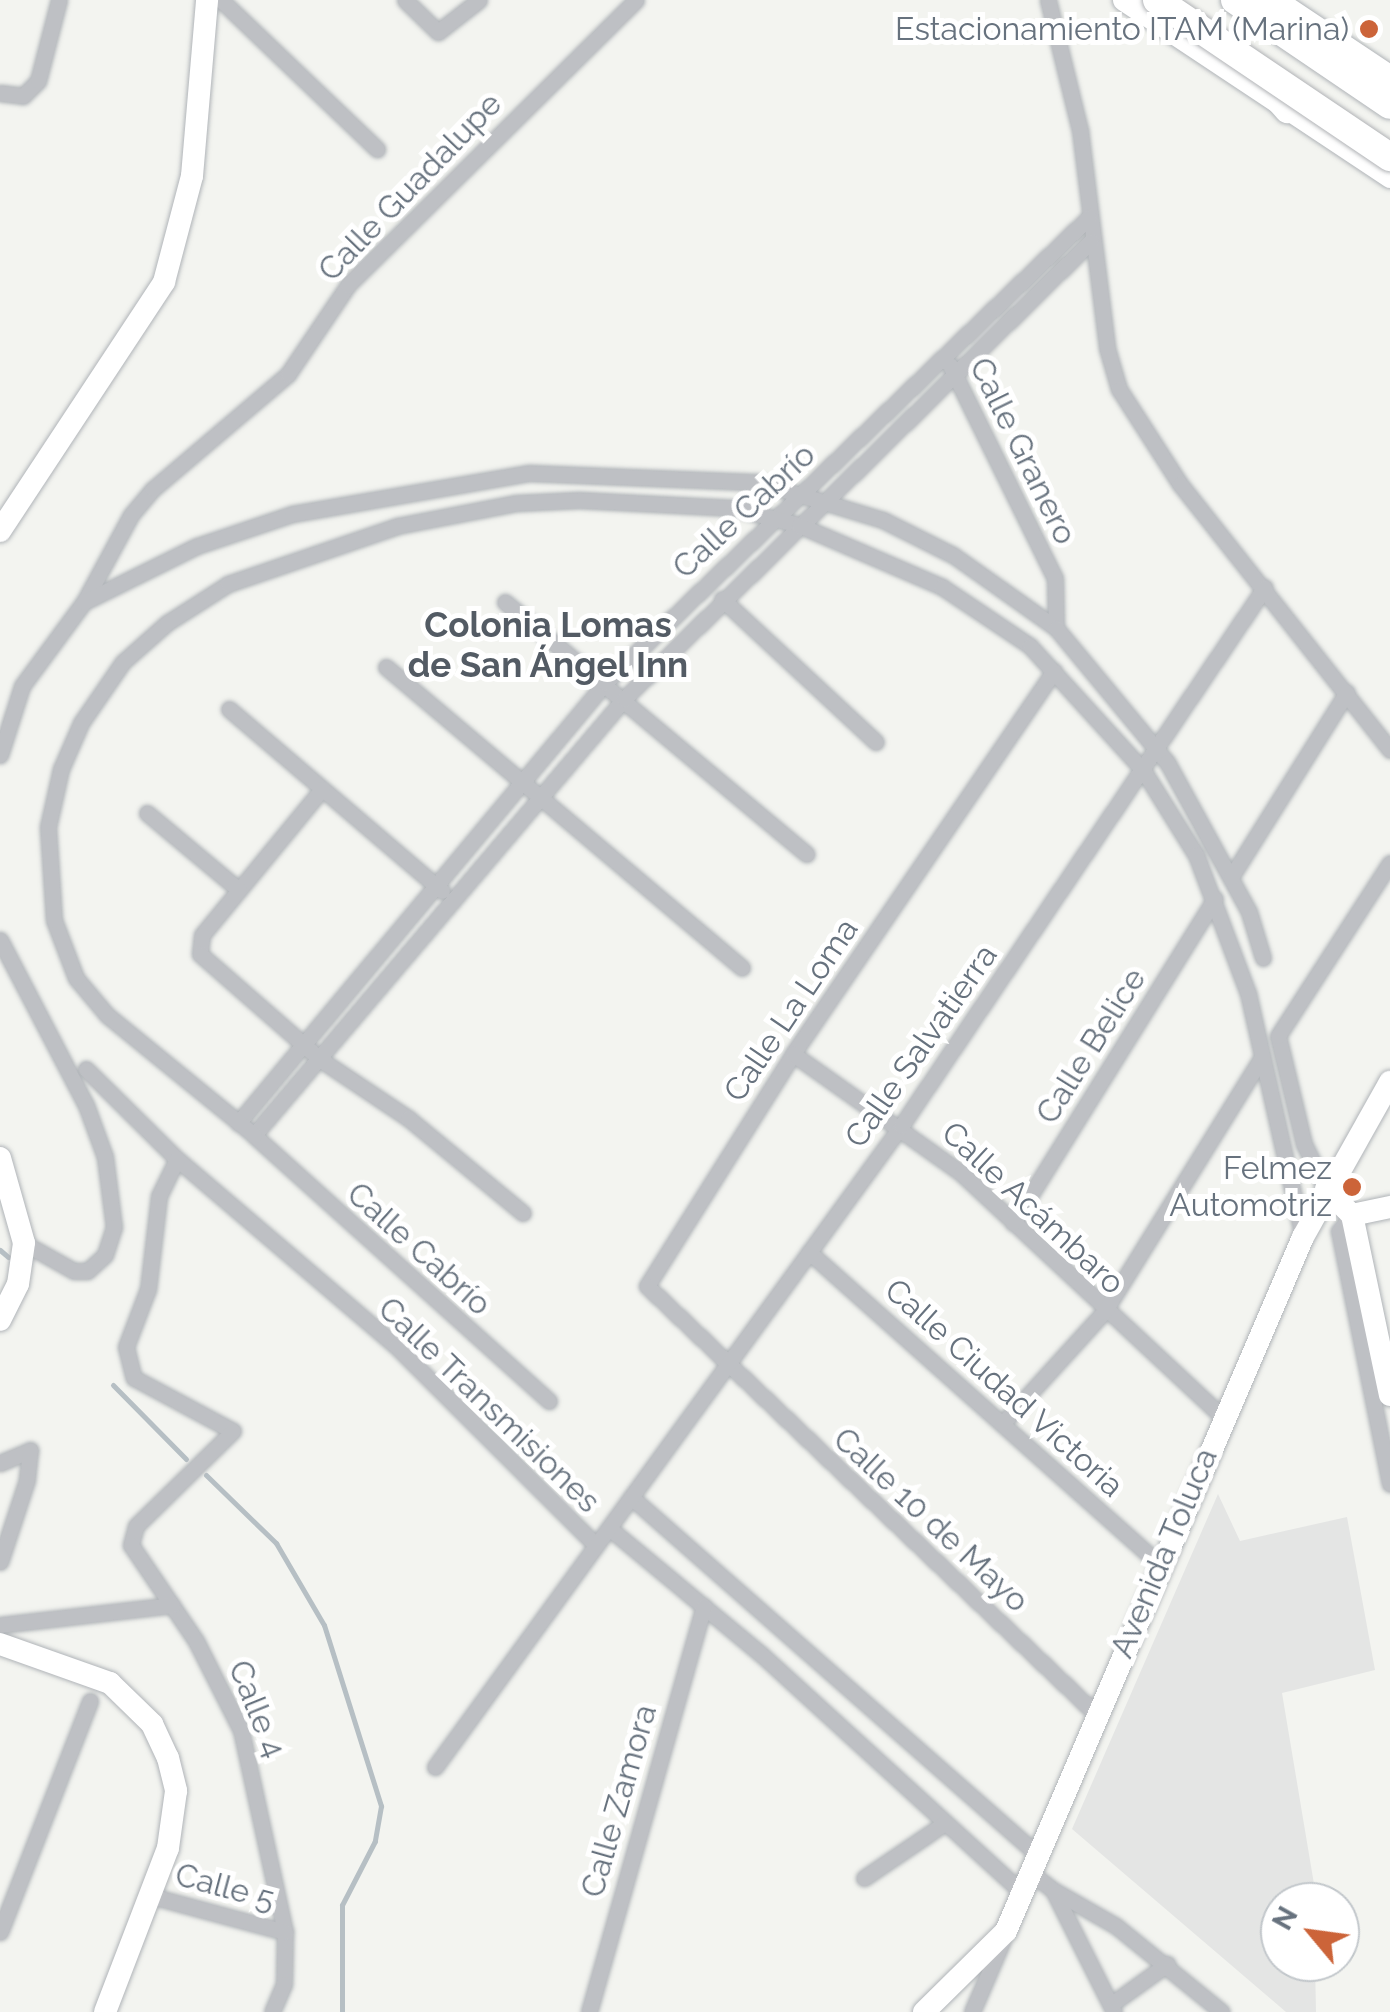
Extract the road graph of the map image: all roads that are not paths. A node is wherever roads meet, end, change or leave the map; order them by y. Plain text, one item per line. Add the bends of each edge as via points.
1 (60, 0) edge
2 (207, 0) edge
3 (222, 0) edge
4 (405, 0) edge
5 (479, 0) edge
6 (636, 0) edge
7 (1048, 0) edge
8 (1124, 0) edge
9 (1157, 0) edge
10 (1178, 0) edge
11 (1235, 0) edge
12 (1270, 0) edge
13 (1290, 0) edge
14 (1212, 22) junction
15 (1390, 67) edge
16 (1390, 80) edge
17 (0, 93) edge
18 (1390, 105) edge
19 (1288, 109) junction
20 (1390, 142) edge
21 (377, 149) dead end
22 (1390, 157) edge
23 (1390, 178) edge
24 (1089, 218) junction
25 (1091, 240) junction
26 (946, 357) junction
27 (955, 374) junction
28 (805, 494) junction
29 (826, 500) junction
30 (777, 517) junction
31 (799, 525) junction
32 (0, 532) edge
33 (1266, 587) junction
34 (722, 599) junction
35 (84, 602) junction
36 (505, 602) dead end
37 (1056, 628) junction
38 (386, 667) dead end
39 (1054, 671) junction
40 (605, 682) junction
41 (1348, 692) junction
42 (624, 699) junction
43 (229, 709) dead end
44 (876, 742) dead end
45 (1158, 748) junction
46 (1390, 750) edge
47 (0, 756) edge
48 (1143, 770) junction
49 (522, 782) junction
50 (322, 789) junction
51 (539, 797) junction
52 (147, 813) dead end
53 (806, 854) dead end
54 (1390, 863) edge
55 (1231, 876) junction
56 (436, 886) junction
57 (239, 890) junction
58 (1215, 898) junction
59 (452, 901) junction
60 (1, 943) edge
61 (1263, 958) dead end
62 (742, 968) dead end
63 (306, 1046) junction
64 (793, 1054) junction
65 (1262, 1058) junction
66 (320, 1060) junction
67 (86, 1069) dead end
68 (1389, 1082) edge
69 (238, 1123) junction
70 (902, 1126) junction
71 (254, 1136) junction
72 (0, 1158) edge
73 (177, 1159) junction
74 (1326, 1189) junction
75 (1390, 1207) edge
76 (523, 1214) dead end
77 (1352, 1214) junction
78 (1013, 1223) junction
79 (1303, 1236) junction
80 (24, 1243) junction
81 (809, 1252) junction
82 (1104, 1312) junction
83 (0, 1320) edge
84 (729, 1366) junction
85 (1390, 1395) edge
86 (549, 1401) dead end
87 (1223, 1417) junction
88 (1002, 1424) junction
89 (0, 1463) edge
90 (1390, 1484) edge
91 (631, 1497) junction
92 (609, 1528) junction
93 (596, 1546) junction
94 (0, 1562) edge
95 (1160, 1565) junction
96 (172, 1604) junction
97 (704, 1606) junction
98 (0, 1625) edge
99 (0, 1644) edge
100 (90, 1701) dead end
101 (1096, 1713) junction
102 (435, 1767) dead end
103 (945, 1823) junction
104 (1030, 1873) junction
105 (864, 1878) dead end
106 (1053, 1890) junction
107 (151, 1896) junction
108 (1006, 1931) junction
109 (0, 1932) edge
110 (285, 1932) junction
111 (1167, 1964) junction
112 (1114, 2007) edge
113 (105, 2012) edge
114 (272, 2012) edge
115 (589, 2012) edge
116 (924, 2012) edge
117 (972, 2012) edge
118 (1222, 2012) edge

1 - 17 street via 38,81 23,96
2 - 32 main road via 192,176 164,282
3 - 21 street
4 - 5 street via 438,32
6 - 35 street, Calle Guadalupe via 348,284 288,374 154,489 131,515
7 - 24 street via 1080,130
8 - 19 main road
9 - 22 highway, bridge
10 - 14 highway
11 - 18 highway
12 - 16 highway
13 - 15 main road
14 - 19 highway
14 - 20 highway
19 - 23 main road
24 - 25 street
24 - 26 street, Calle Cabrío
25 - 27 street, Calle Cabrío
25 - 33 street via 1107,348 1126,402 1180,484
26 - 27 street, Calle Granero
26 - 28 street, Calle Cabrío
27 - 29 street, Calle Cabrío
27 - 37 street, Calle Granero via 1055,578
28 - 29 street, Calle Guadalupe
28 - 30 street, Calle Cabrío
28 - 35 street, Calle Guadalupe via 715,477 566,470 386,493 292,514 197,546
29 - 31 street, Calle Cabrío
29 - 37 street, Calle Guadalupe via 953,555
30 - 31 street
30 - 40 street, Calle Cabrío
30 - 69 street via 639,498 518,503 397,526 228,584 167,623 124,662 81,723 61,770 48,828 54,920 76,978 107,1015
31 - 34 street, Calle Cabrío
31 - 39 street via 942,587 994,618
33 - 41 street
33 - 45 street, Calle Salvatierra
34 - 42 street, Calle Cabrío
34 - 44 street
35 - 47 street, Calle Guadalupe via 22,686
36 - 40 street
37 - 45 street, Calle Guadalupe
38 - 49 street
39 - 48 street
39 - 64 street, Calle La Loma
40 - 42 street
40 - 49 street, Calle Cabrío
41 - 46 street
41 - 55 street
42 - 51 street, Calle Cabrío
42 - 53 street
43 - 50 street
45 - 48 street, Calle Salvatierra
45 - 55 street, Calle Guadalupe
48 - 58 street
48 - 70 street, Calle Salvatierra
49 - 51 street
49 - 56 street, Calle Cabrío
50 - 56 street
50 - 57 street
51 - 59 street, Calle Cabrío
51 - 62 street
52 - 57 street
54 - 74 street via 1278,1036 1304,1144
55 - 61 street, Calle Guadalupe
56 - 59 street
56 - 63 street, Calle Cabrío
57 - 63 street via 198,945 206,962
58 - 65 street
58 - 78 street, Calle Belice
59 - 66 street, Calle Cabrío
60 - 80 street via 86,1105 105,1157 114,1227 105,1254 87,1271 74,1272
63 - 66 street
63 - 69 street, Calle Cabrío
64 - 70 street, Calle Acámbaro
64 - 84 street, Calle La Loma via 646,1286
65 - 79 street
65 - 82 street
66 - 71 street, Calle Cabrío
66 - 76 street via 408,1118
67 - 73 street, Calle Transmisiones
68 - 74 main road, Avenida Toluca
69 - 71 street, Calle Cabrío
70 - 78 street, Calle Acámbaro
70 - 81 street, Calle Salvatierra
71 - 86 street, Calle Cabrío
72 - 80 main road
73 - 93 street, Calle Transmisiones via 396,1346
73 - 96 street, Calle 4 via 159,1196 148,1289 126,1346 134,1378 233,1430 132,1535 131,1545
74 - 77 main road
74 - 79 main road, Avenida Toluca
75 - 77 main road
77 - 85 main road
77 - 90 street via 1339,1231
78 - 82 street, Calle Acámbaro
79 - 87 main road, Avenida Toluca
80 - 83 main road via 18,1284
81 - 84 street, Calle Salvatierra
81 - 88 street, Calle Ciudad Victoria
82 - 87 street, Calle Acámbaro
82 - 88 street
84 - 91 street, Calle Salvatierra
84 - 101 street, Calle 10 de Mayo
87 - 95 main road, Avenida Toluca
88 - 95 street, Calle Ciudad Victoria
89 - 94 street via 30,1450
91 - 92 street, Calle Salvatierra
91 - 104 street, Calle Transmisiones
92 - 93 street, Calle Transmisiones
92 - 97 street, Calle Transmisiones
93 - 102 street
95 - 101 main road, Avenida Toluca
96 - 98 street
96 - 110 street, Calle 4 via 242,1730
97 - 103 street, Calle Transmisiones
97 - 115 street, Calle Zamora
99 - 107 main road via 97,1676 152,1724 176,1792 174,1824
100 - 109 street
101 - 104 main road, Avenida Toluca
103 - 104 street, Calle Transmisiones
103 - 105 street
104 - 106 street
104 - 108 main road, Avenida Toluca
106 - 111 street via 1090,1908
106 - 112 street
107 - 110 street, Calle 5
107 - 113 main road
108 - 116 main road, Avenida Toluca
108 - 117 street
110 - 114 street, Calle 4 via 284,1984
111 - 112 street
111 - 118 street

